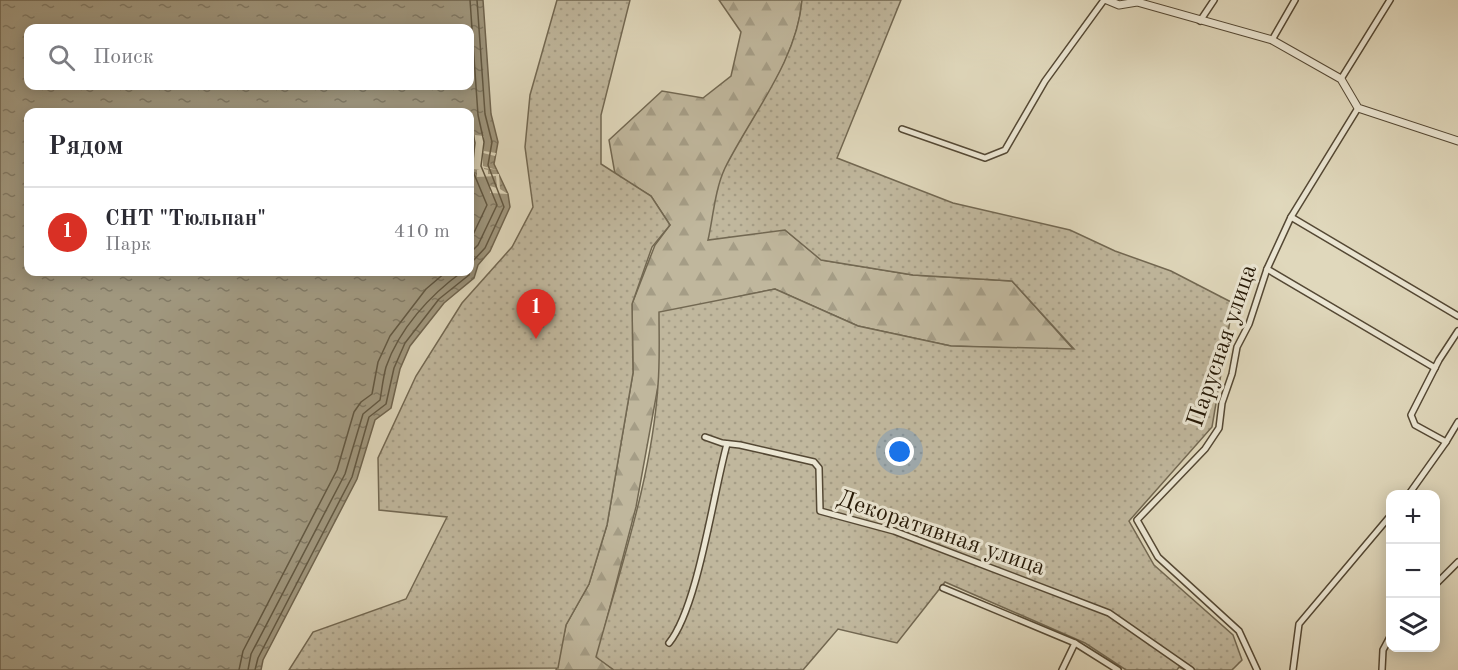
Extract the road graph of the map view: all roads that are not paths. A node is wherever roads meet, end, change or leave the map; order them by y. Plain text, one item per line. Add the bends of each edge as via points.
1 (1105, 0) edge
2 (1214, 0) edge
3 (1295, 0) edge
4 (1390, 0) edge
5 (1137, 1) edge
6 (1200, 21) junction
7 (1272, 40) junction
8 (1341, 79) junction
9 (1358, 108) junction
10 (902, 129) dead end
11 (1458, 141) edge
12 (1291, 217) junction
13 (1267, 269) junction
14 (1458, 316) edge
15 (1458, 331) edge
16 (1435, 368) junction
17 (1458, 422) edge
18 (705, 436) dead end
19 (1446, 442) junction
20 (727, 444) junction
21 (1412, 490) edge
22 (1386, 521) edge
23 (1458, 562) edge
24 (1440, 580) edge
25 (943, 588) dead end
26 (669, 643) dead end
27 (1075, 644) junction
28 (1386, 644) edge
29 (1062, 670) edge
30 (1119, 670) edge
31 (1191, 670) edge
32 (1257, 670) edge
33 (1293, 670) edge
34 (1382, 670) edge

1 - 5 street via 1119,5
1 - 10 street via 1046,81 1005,150 985,158
2 - 6 street
3 - 7 street
4 - 8 street
5 - 6 street
6 - 7 street
7 - 8 street
8 - 9 street
9 - 11 street
9 - 12 street, Парусная улица
12 - 13 street, Парусная улица
12 - 14 street
13 - 16 street
13 - 32 street, Парусная улица via 1249,324 1237,346 1219,428 1137,520 1158,557 1239,631
15 - 16 street
16 - 19 street via 1412,420
17 - 19 street
18 - 20 street, Декоративная улица
19 - 21 street
20 - 26 street via 692,591
20 - 31 street, Декоративная улица via 814,462 819,468 820,511 894,531 1109,613
22 - 33 street via 1299,624
23 - 24 street
25 - 27 street
27 - 29 street
27 - 30 street
28 - 34 street

